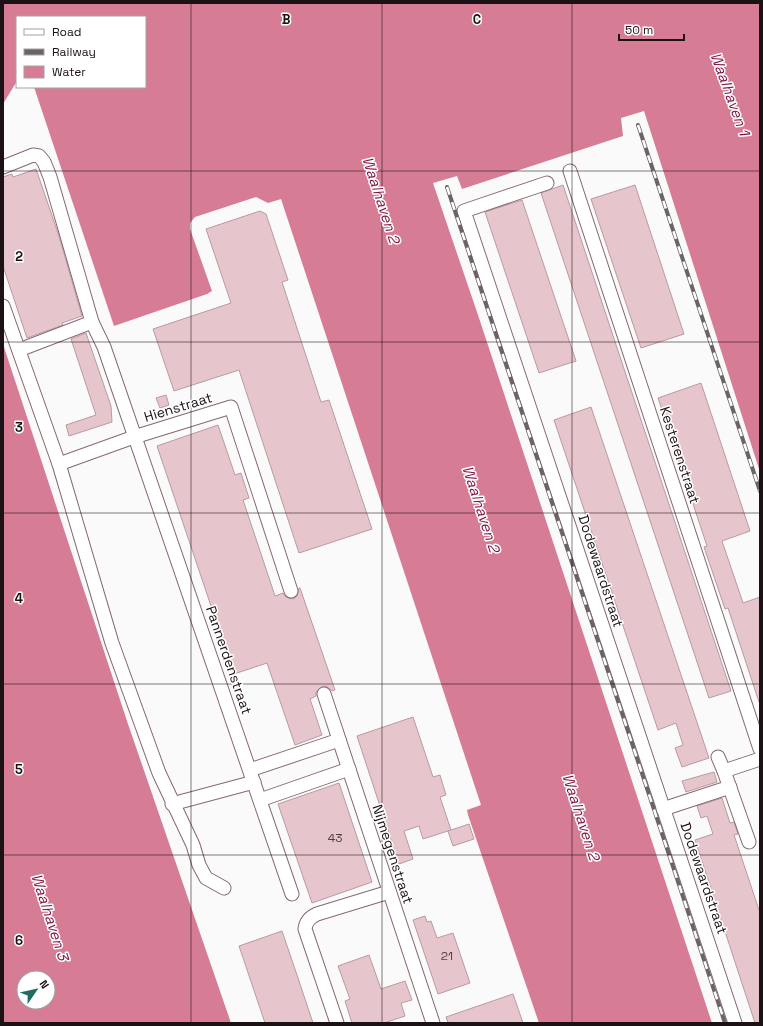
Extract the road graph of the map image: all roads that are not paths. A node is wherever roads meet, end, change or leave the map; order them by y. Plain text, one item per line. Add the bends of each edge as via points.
1 (3, 167) edge
2 (570, 170) dead end
3 (547, 183) dead end
4 (3, 306) edge
5 (92, 322) junction
6 (19, 350) junction
7 (134, 437) junction
8 (60, 464) junction
9 (291, 591) dead end
10 (324, 694) dead end
11 (339, 740) junction
12 (760, 749) edge
13 (718, 757) dead end
14 (760, 758) edge
15 (349, 769) junction
16 (724, 771) junction
17 (252, 776) junction
18 (725, 788) junction
19 (260, 800) junction
20 (172, 804) junction
21 (663, 809) junction
22 (749, 842) dead end
23 (224, 888) dead end
24 (389, 892) junction
25 (292, 894) dead end
26 (336, 1023) edge
27 (434, 1023) edge
28 (735, 1023) edge

1 - 5 street, Pannerdenstraat via 33,155 39,156 44,162
2 - 12 street, Kesterenstraat
3 - 21 street, Dodewaardstraat via 464,211
4 - 6 street
5 - 6 street
5 - 7 street, Pannerdenstraat via 104,347
6 - 8 street
7 - 8 street, Hienstraat
7 - 9 street, Hienstraat via 231,407
7 - 17 street, Pannerdenstraat
8 - 20 street via 112,643
10 - 11 street, Nijmegenstraat
11 - 15 street, Nijmegenstraat
11 - 17 street
13 - 16 street
14 - 16 street
15 - 19 street
15 - 24 street, Nijmegenstraat
16 - 18 street
17 - 19 street, Pannerdenstraat
17 - 20 street
18 - 21 street
18 - 22 street
19 - 25 street, Pannerdenstraat
20 - 23 street via 206,878
21 - 28 street, Dodewaardstraat
24 - 26 street via 317,914 307,920 305,929
24 - 27 street, Nijmegenstraat

